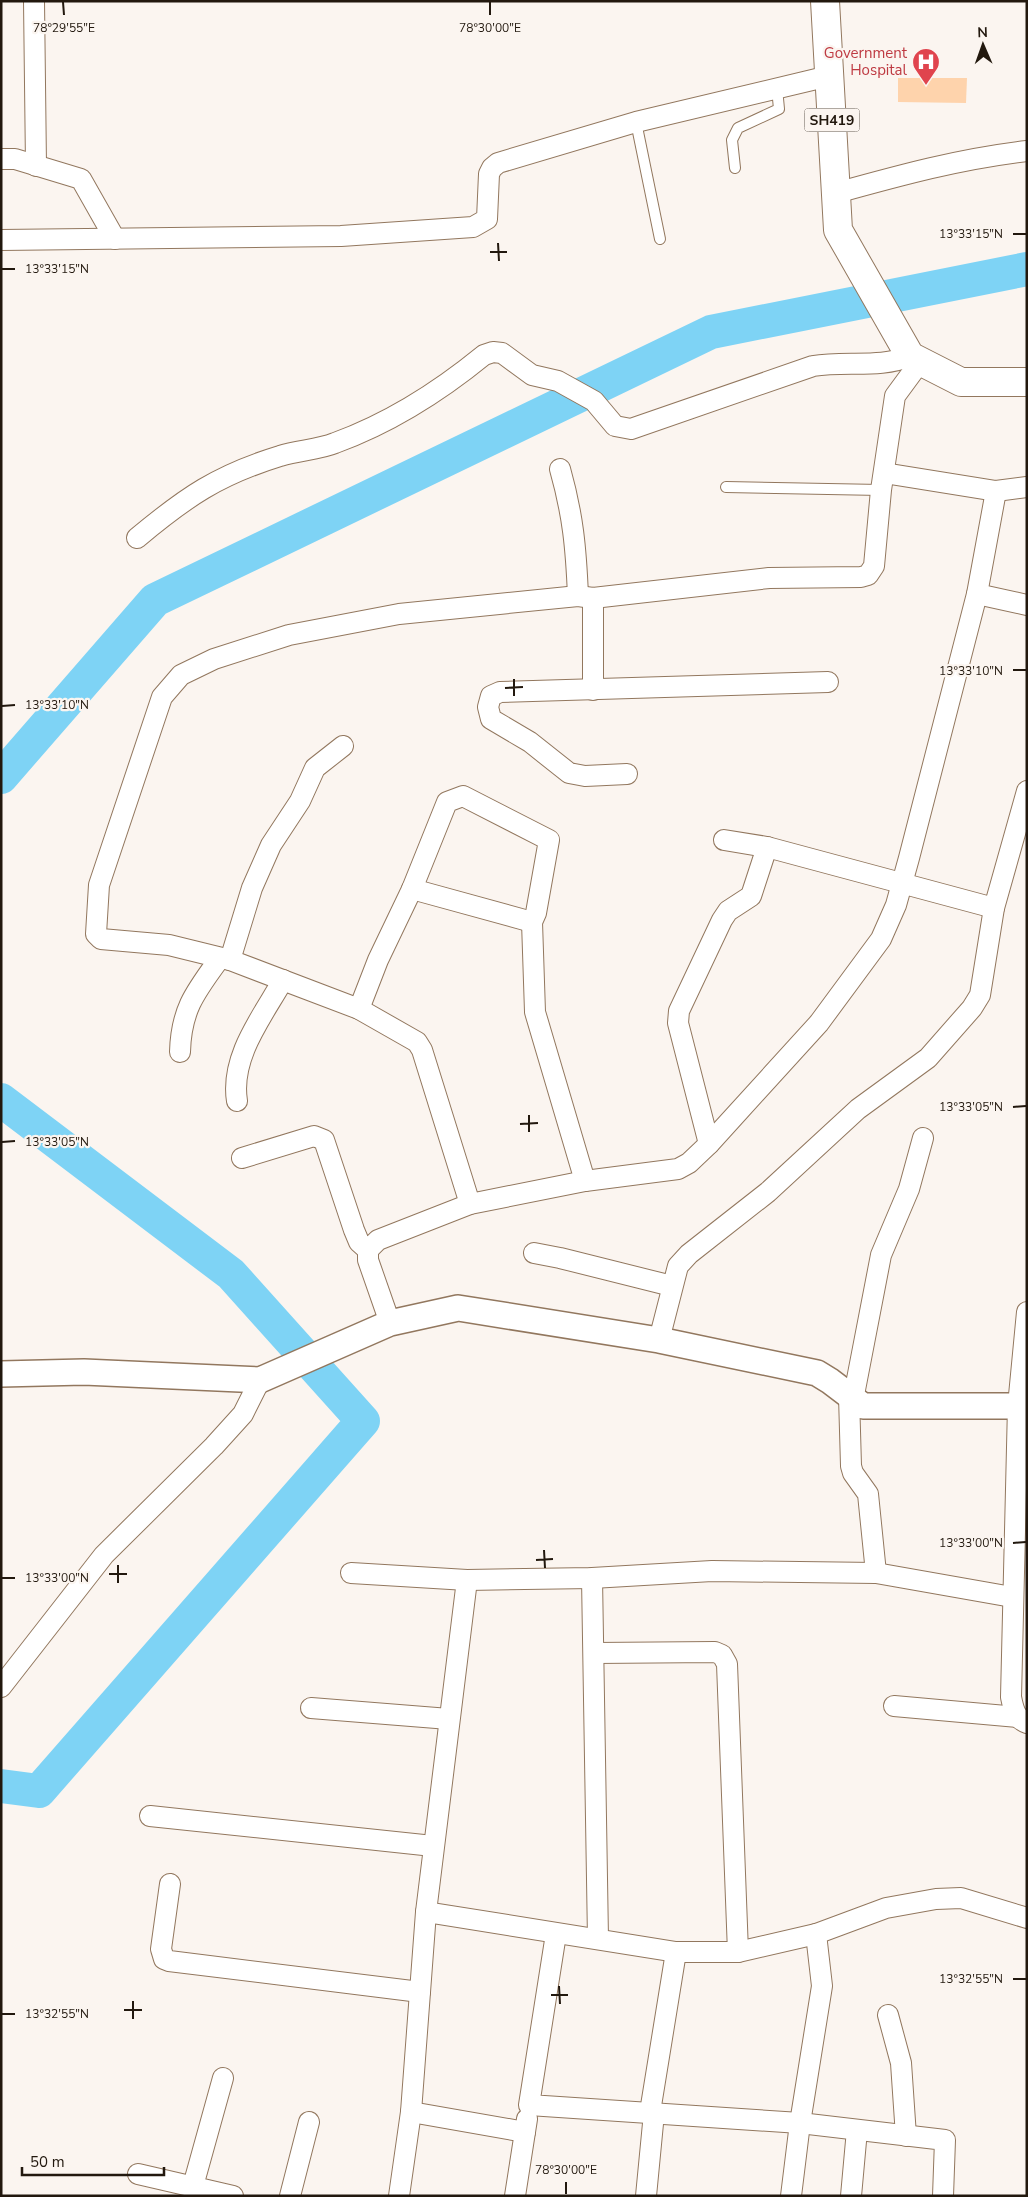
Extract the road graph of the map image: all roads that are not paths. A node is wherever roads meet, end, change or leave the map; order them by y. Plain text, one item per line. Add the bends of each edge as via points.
1 (34, 1) edge
2 (825, 1) edge
3 (829, 76) junction
4 (777, 88) junction
5 (636, 122) junction
6 (1027, 151) edge
7 (1, 159) edge
8 (36, 166) junction
9 (734, 168) dead end
10 (836, 193) junction
11 (115, 239) junction
12 (660, 239) dead end
13 (1, 240) edge
14 (913, 358) junction
15 (1027, 382) edge
16 (560, 469) dead end
17 (882, 482) junction
18 (726, 487) dead end
19 (1027, 487) edge
20 (996, 491) junction
21 (137, 538) dead end
22 (977, 594) junction
23 (585, 597) junction
24 (1027, 605) edge
25 (828, 682) dead end
26 (593, 690) junction
27 (344, 746) dead end
28 (627, 774) dead end
29 (1027, 791) edge
30 (724, 840) dead end
31 (767, 846) junction
32 (902, 882) junction
33 (412, 889) junction
34 (994, 908) junction
35 (532, 922) junction
36 (225, 959) junction
37 (282, 980) junction
38 (358, 1009) junction
39 (180, 1052) dead end
40 (237, 1101) dead end
41 (923, 1138) dead end
42 (709, 1144) junction
43 (242, 1158) dead end
44 (586, 1181) junction
45 (470, 1204) junction
46 (368, 1250) junction
47 (534, 1253) dead end
48 (672, 1286) junction
49 (1027, 1312) edge
50 (381, 1327) junction
51 (659, 1340) junction
52 (1, 1374) edge
53 (260, 1380) junction
54 (851, 1398) junction
55 (1022, 1406) edge
56 (876, 1573) junction
57 (351, 1574) dead end
58 (592, 1578) junction
59 (467, 1580) junction
60 (1012, 1597) junction
61 (595, 1653) junction
62 (1, 1687) edge
63 (894, 1706) dead end
64 (311, 1708) dead end
65 (449, 1719) junction
66 (1022, 1720) edge
67 (150, 1816) dead end
68 (433, 1846) junction
69 (170, 1884) dead end
70 (426, 1912) junction
71 (1027, 1918) edge
72 (556, 1934) junction
73 (816, 1934) junction
74 (598, 1939) junction
75 (676, 1952) junction
76 (738, 1952) junction
77 (420, 1992) junction
78 (888, 2015) dead end
79 (223, 2078) dead end
80 (529, 2105) junction
81 (410, 2112) junction
82 (652, 2112) junction
83 (309, 2122) dead end
84 (800, 2123) junction
85 (857, 2130) junction
86 (525, 2132) junction
87 (906, 2136) junction
88 (138, 2174) dead end
89 (193, 2186) junction
90 (233, 2196) edge
91 (290, 2196) edge
92 (399, 2196) edge
93 (515, 2196) edge
94 (646, 2196) edge
95 (791, 2196) edge
96 (852, 2196) edge
97 (943, 2196) edge

1 - 8 street
2 - 3 main road, SH419
3 - 4 street
3 - 10 main road, SH419
4 - 5 street
4 - 9 lane via 779,109 738,128 734,133
5 - 11 street via 498,163 490,174 487,219 473,227 341,236
5 - 12 lane
6 - 10 street via 941,164
7 - 8 street via 15,159
8 - 11 street via 81,179
10 - 14 main road, SH419 via 838,230
11 - 13 street
14 - 15 main road via 961,382
14 - 17 street via 895,396
14 - 21 street via 894,363 813,366 632,429 615,426 599,405 584,395 558,381 532,375 502,353 493,352 484,355 436,392 358,434 328,446 251,465 208,484 176,505
16 - 23 street via 571,507
17 - 18 lane
17 - 20 street
17 - 23 street via 874,566 868,575 769,578
19 - 20 street
20 - 22 street
22 - 24 street
22 - 32 street
23 - 26 street
23 - 36 street via 399,614 289,635 214,660 181,675 162,697 134,777 99,885 96,934 101,939 169,945
25 - 26 street
26 - 28 street via 500,692 491,696 489,714 495,722 530,742 569,773 585,776
27 - 36 street via 315,768 300,801 271,845
29 - 34 street
30 - 31 street
31 - 32 street
31 - 42 street via 751,896 728,911 722,920 679,1011 678,1023
32 - 34 street
32 - 42 street via 881,939 824,1016
33 - 35 street
33 - 35 street via 447,802 463,796 549,840
33 - 38 street
34 - 48 street via 980,995 972,1008 928,1058 858,1109 768,1192 701,1242 678,1266
35 - 44 street via 535,1012
36 - 37 street
36 - 39 street via 192,997 181,1030
37 - 38 street
37 - 40 street via 238,1062 235,1077
38 - 45 street via 411,1038 422,1050
41 - 54 street via 909,1189 881,1255
42 - 44 street via 678,1169
43 - 46 street via 314,1136 320,1137 324,1140 359,1242
44 - 45 street
45 - 46 street via 378,1240
46 - 50 street
47 - 48 street
48 - 51 street
49 - 55 street
50 - 51 street via 458,1308
50 - 53 street
51 - 54 street via 816,1374 830,1380
52 - 53 street via 84,1372
53 - 62 street via 243,1414 104,1555
54 - 55 street via 864,1406
54 - 56 street via 851,1466 868,1494
55 - 60 street
56 - 58 street via 712,1571
56 - 60 street
57 - 59 street
58 - 59 street
58 - 61 street
59 - 65 street
60 - 66 street via 1011,1696 1014,1712
61 - 74 street
61 - 76 street via 715,1652 722,1655 727,1664
63 - 66 street
64 - 65 street
65 - 68 street
67 - 68 street
68 - 70 street
69 - 77 street via 161,1949 169,1961
70 - 72 street
70 - 77 street
71 - 73 street via 962,1898 936,1899 886,1908
72 - 74 street
72 - 80 street
73 - 76 street
73 - 84 street via 822,1986
74 - 75 street
75 - 76 street
75 - 82 street
77 - 81 street
78 - 87 street via 901,2063
79 - 89 street
80 - 82 street
80 - 86 street
81 - 86 street
81 - 92 street
82 - 84 street
82 - 94 street
83 - 91 street
84 - 85 street
84 - 95 street
85 - 87 street
85 - 96 street
86 - 93 street
87 - 97 street via 945,2140
88 - 89 street
89 - 90 street

